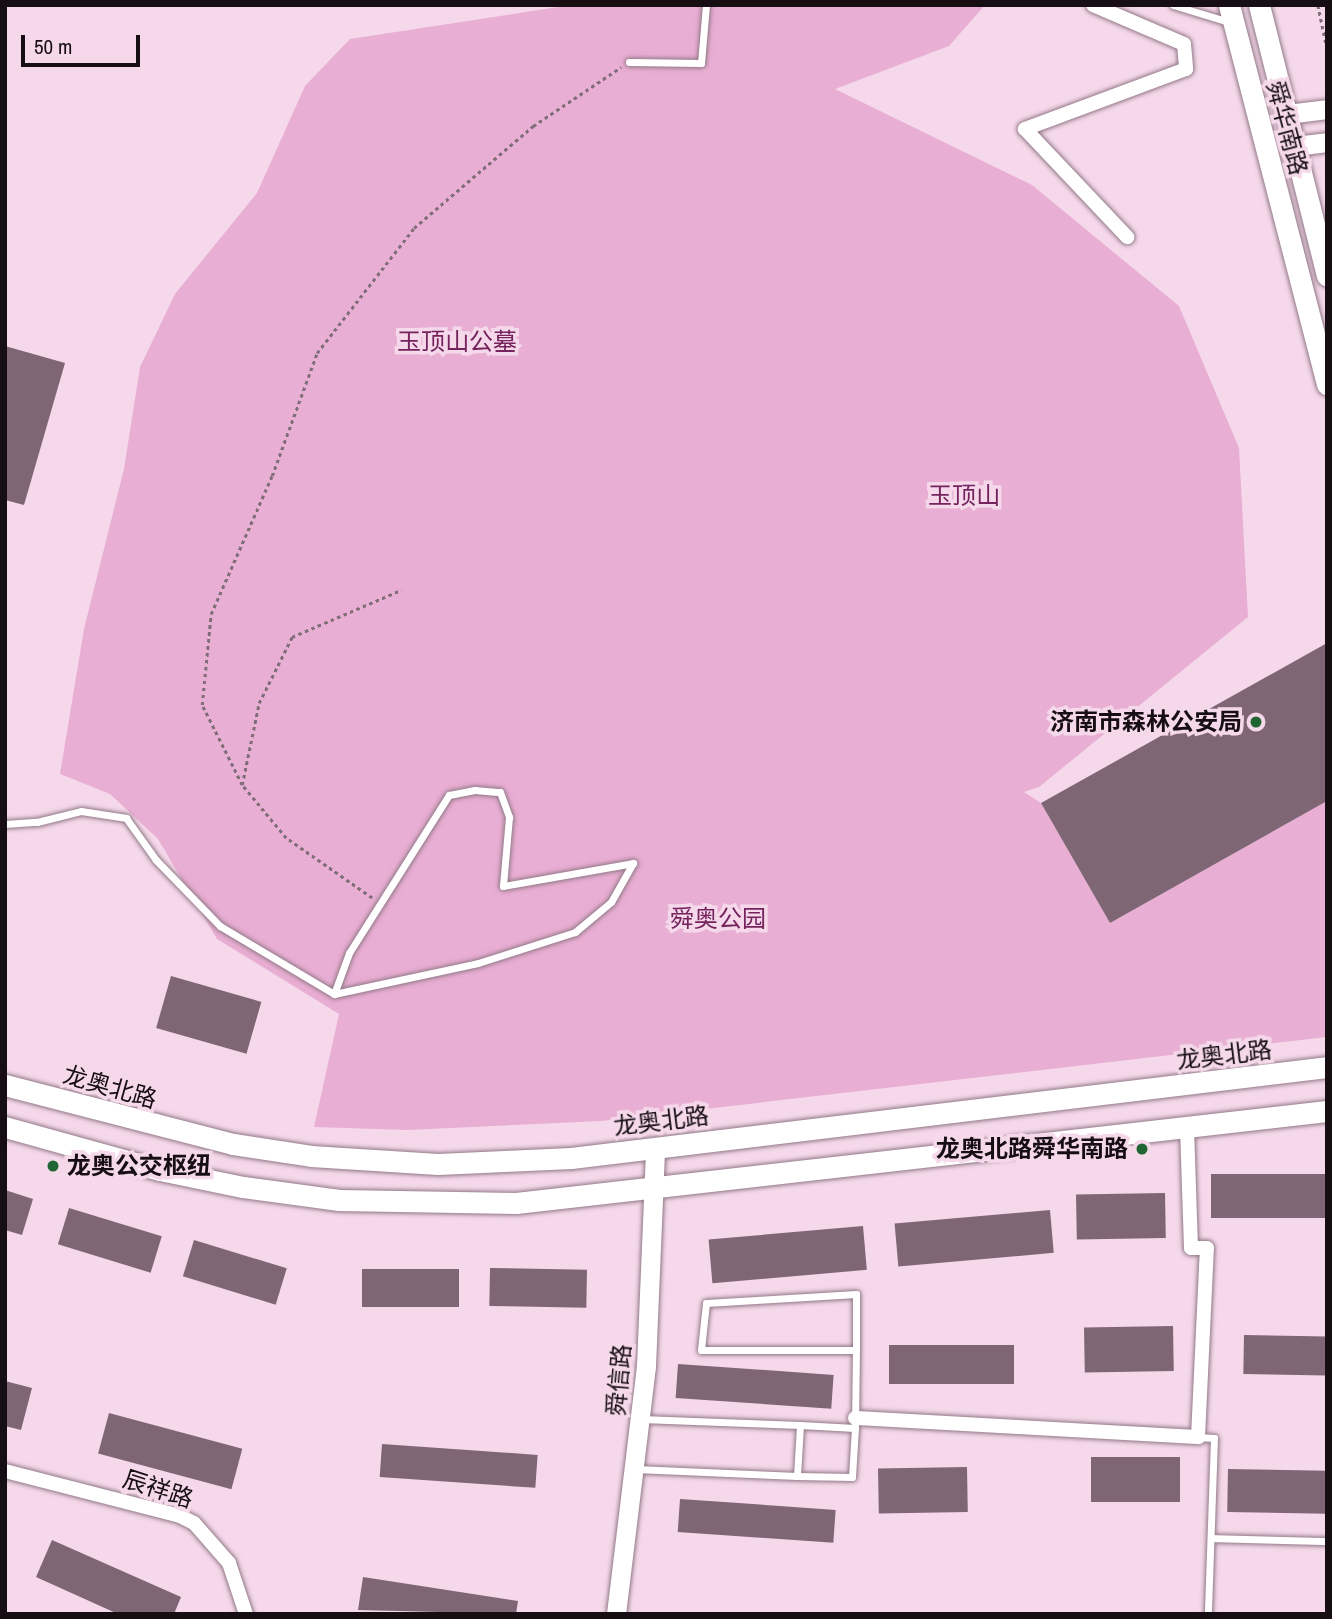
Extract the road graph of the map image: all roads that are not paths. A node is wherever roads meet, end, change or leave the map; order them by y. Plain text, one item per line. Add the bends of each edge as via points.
1 (706, 5) edge
2 (1093, 5) edge
3 (1173, 5) edge
4 (1259, 5) edge
5 (1231, 15) edge
6 (629, 62) road end
7 (1327, 109) edge
8 (1287, 114) junction
9 (1327, 142) edge
10 (1295, 146) junction
11 (1127, 237) dead end
12 (1327, 276) edge
13 (1327, 385) edge
14 (5, 824) edge
15 (334, 994) junction
16 (1327, 1067) edge
17 (5, 1085) edge
18 (1327, 1111) edge
19 (5, 1127) edge
20 (1187, 1127) junction
21 (654, 1148) junction
22 (655, 1188) junction
23 (856, 1350) junction
24 (641, 1419) junction
25 (855, 1423) junction
26 (800, 1425) junction
27 (1198, 1437) junction
28 (635, 1469) junction
29 (5, 1471) edge
30 (797, 1476) junction
31 (1211, 1538) junction
32 (1327, 1541) edge
33 (246, 1614) edge
34 (616, 1614) edge
35 (1208, 1614) edge

1 - 6 lane via 701,63
2 - 11 street via 1184,44 1186,69 1025,129
3 - 5 lane
4 - 8 main road, 舜华南路
5 - 13 main road, 舜华南路
7 - 8 street
8 - 10 main road, 舜华南路
9 - 10 street
10 - 12 main road, 舜华南路
14 - 15 lane via 81,811 126,818 156,860 220,926
15 - 15 lane via 478,963 575,932 611,902 633,863 503,886 509,817 500,792 449,795 349,953
16 - 21 main road, 龙奥北路
17 - 21 main road, 龙奥北路 via 179,1133 311,1156 451,1164
18 - 20 main road
19 - 22 main road via 160,1170 339,1200 516,1203
20 - 22 main road
20 - 27 street via 1191,1248 1207,1248
21 - 22 street, 舜信路
22 - 24 street, 舜信路
23 - 23 lane via 701,1350 706,1303 856,1294
23 - 25 lane
24 - 26 lane
24 - 28 street, 舜信路
25 - 26 lane
25 - 27 street
25 - 30 lane via 852,1478
26 - 30 lane
27 - 31 lane via 1214,1438
28 - 30 lane
28 - 34 street, 舜信路
29 - 33 street, 辰祥路 via 194,1523 229,1563
31 - 32 lane
31 - 35 lane

